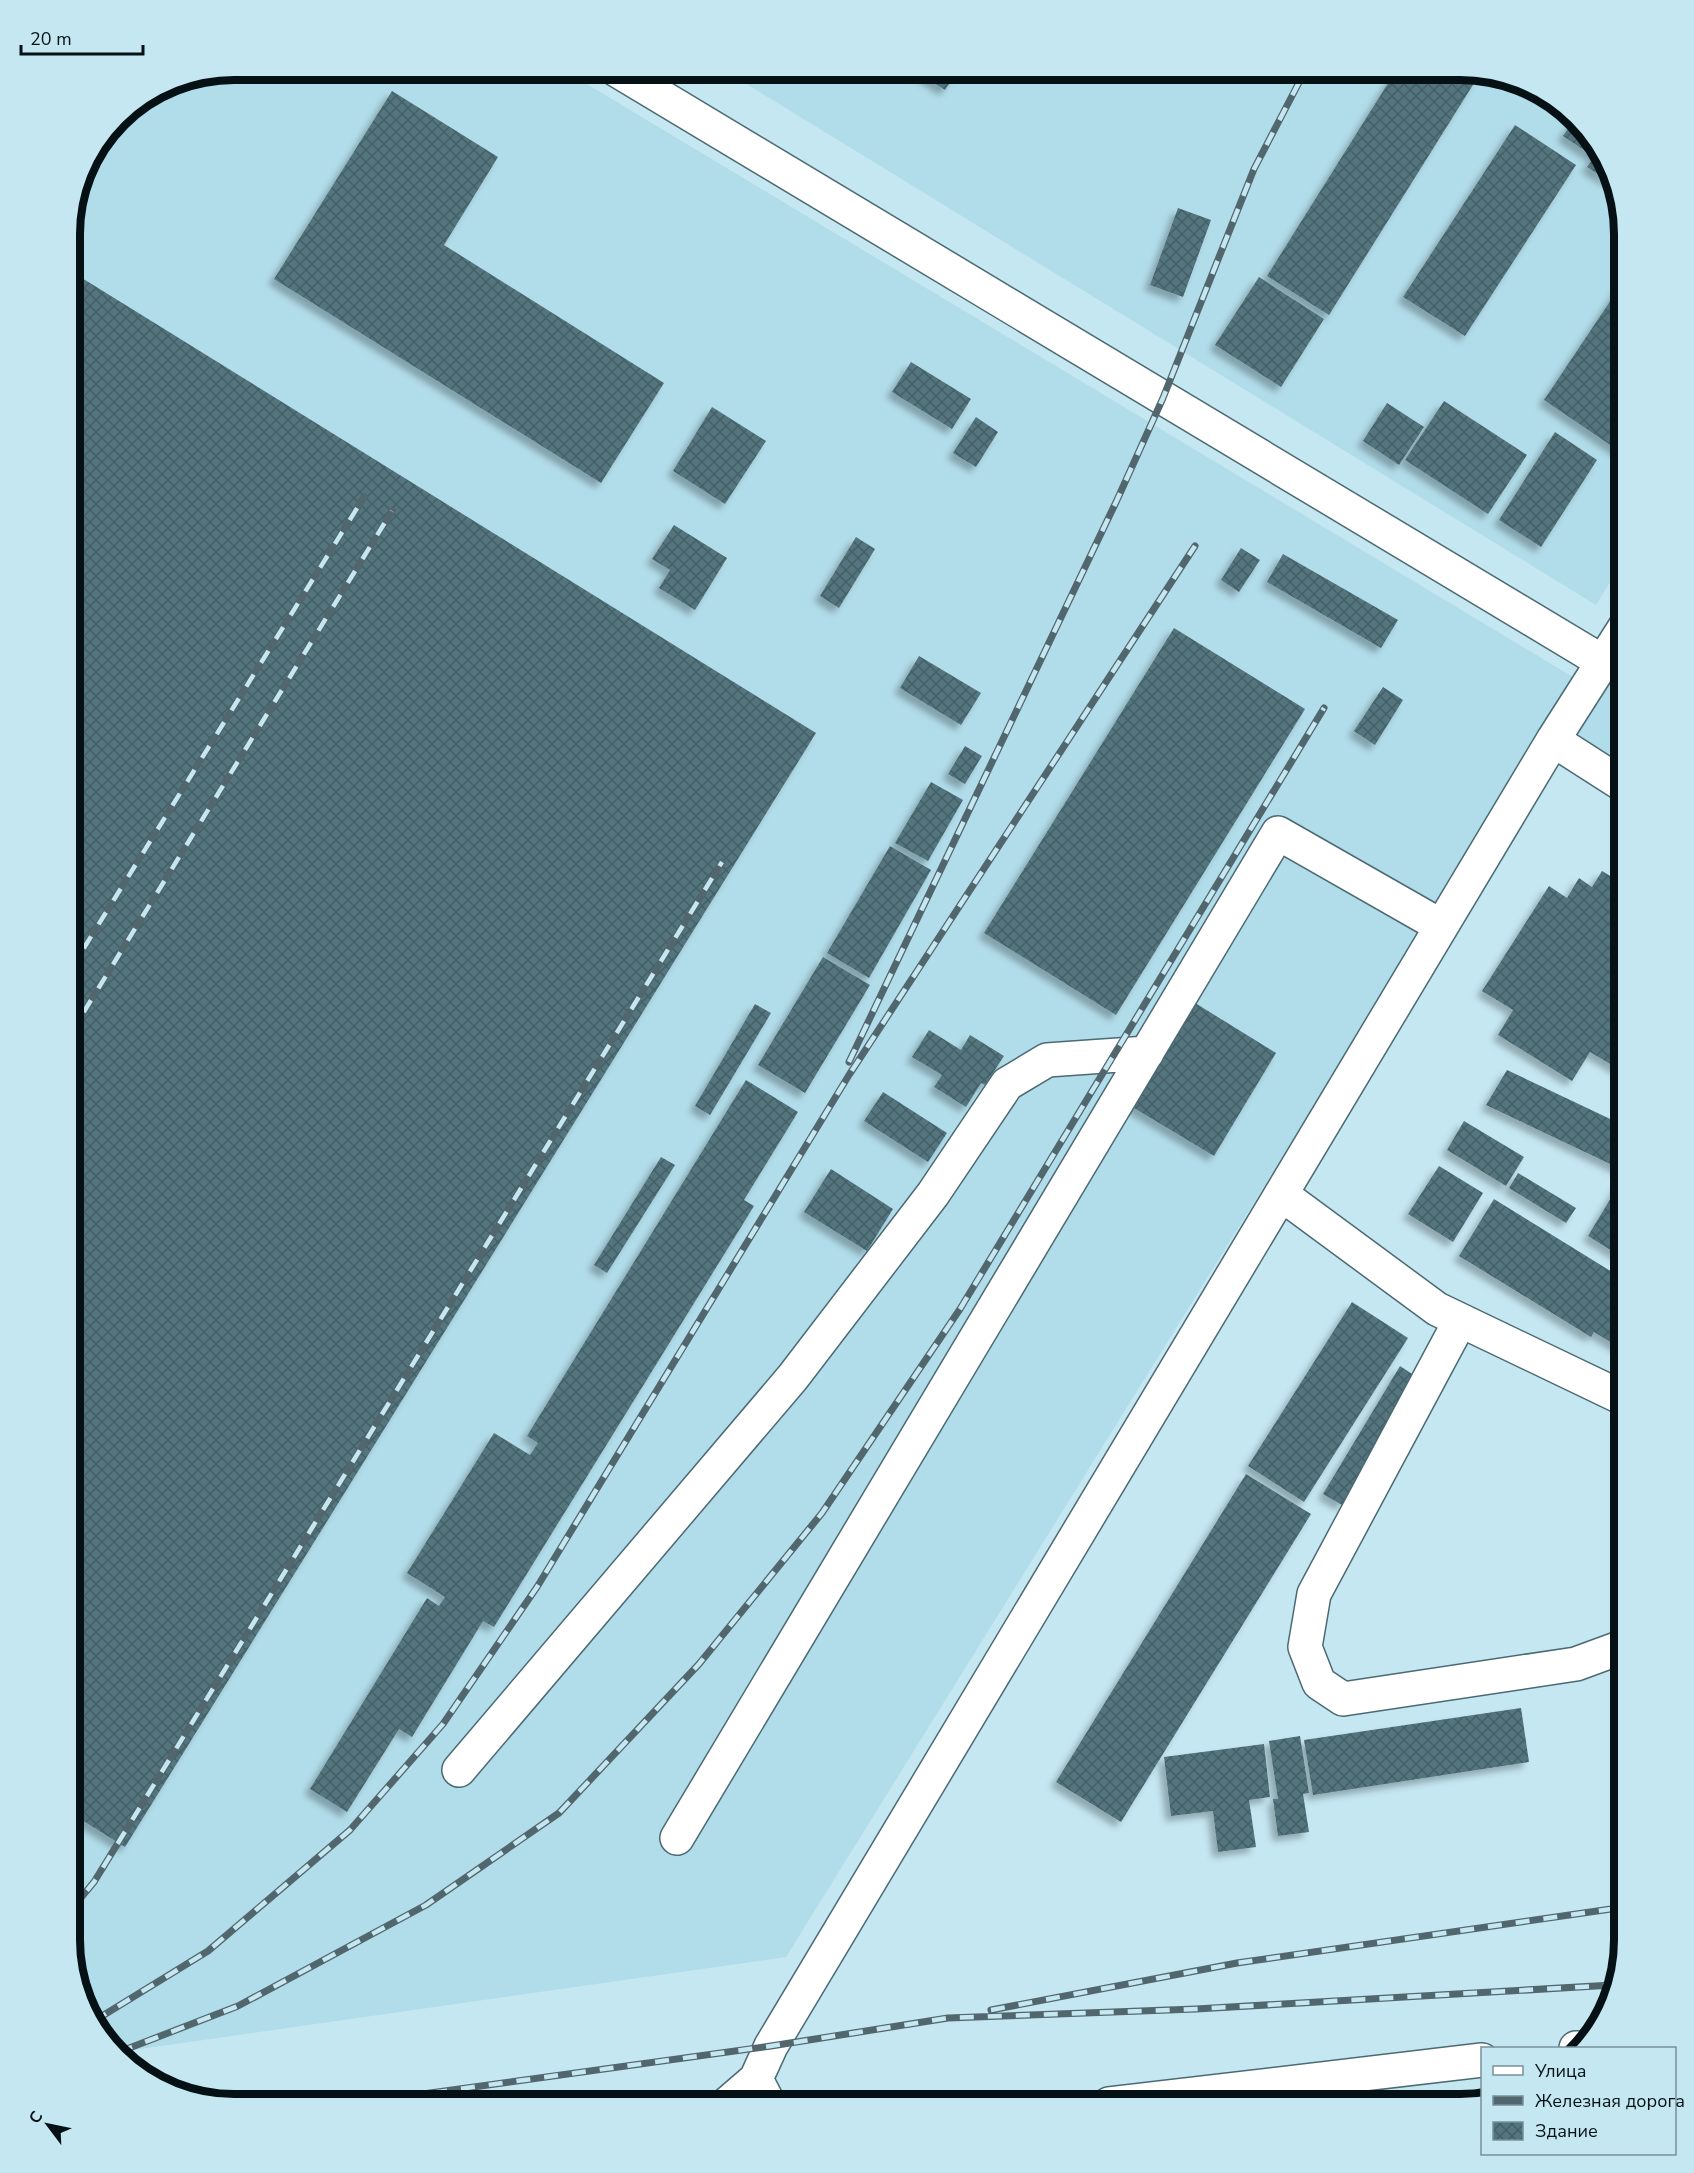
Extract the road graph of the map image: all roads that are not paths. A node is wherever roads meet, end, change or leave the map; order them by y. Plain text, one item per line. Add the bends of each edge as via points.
1 (641, 79) edge
2 (1614, 641) edge
3 (1614, 648) edge
4 (1553, 740) junction
5 (1614, 779) edge
6 (1441, 926) junction
7 (1147, 1053) junction
8 (1281, 1194) junction
9 (1460, 1321) junction
10 (1614, 1394) edge
11 (1614, 1650) edge
12 (459, 1770) dead end
13 (677, 1838) dead end
14 (1481, 2060) edge
15 (763, 2092) edge
16 (1193, 2094) edge

1 - 2 street
3 - 4 street
4 - 5 street
4 - 6 street
6 - 7 street via 1278,833
6 - 8 street
7 - 12 street via 1047,1060 1007,1084 933,1194 793,1377
7 - 13 street
8 - 9 street via 1437,1309
8 - 15 street via 771,2046
9 - 10 street
9 - 11 street via 1314,1594 1305,1647 1319,1683 1342,1699 1576,1664
14 - 16 street

